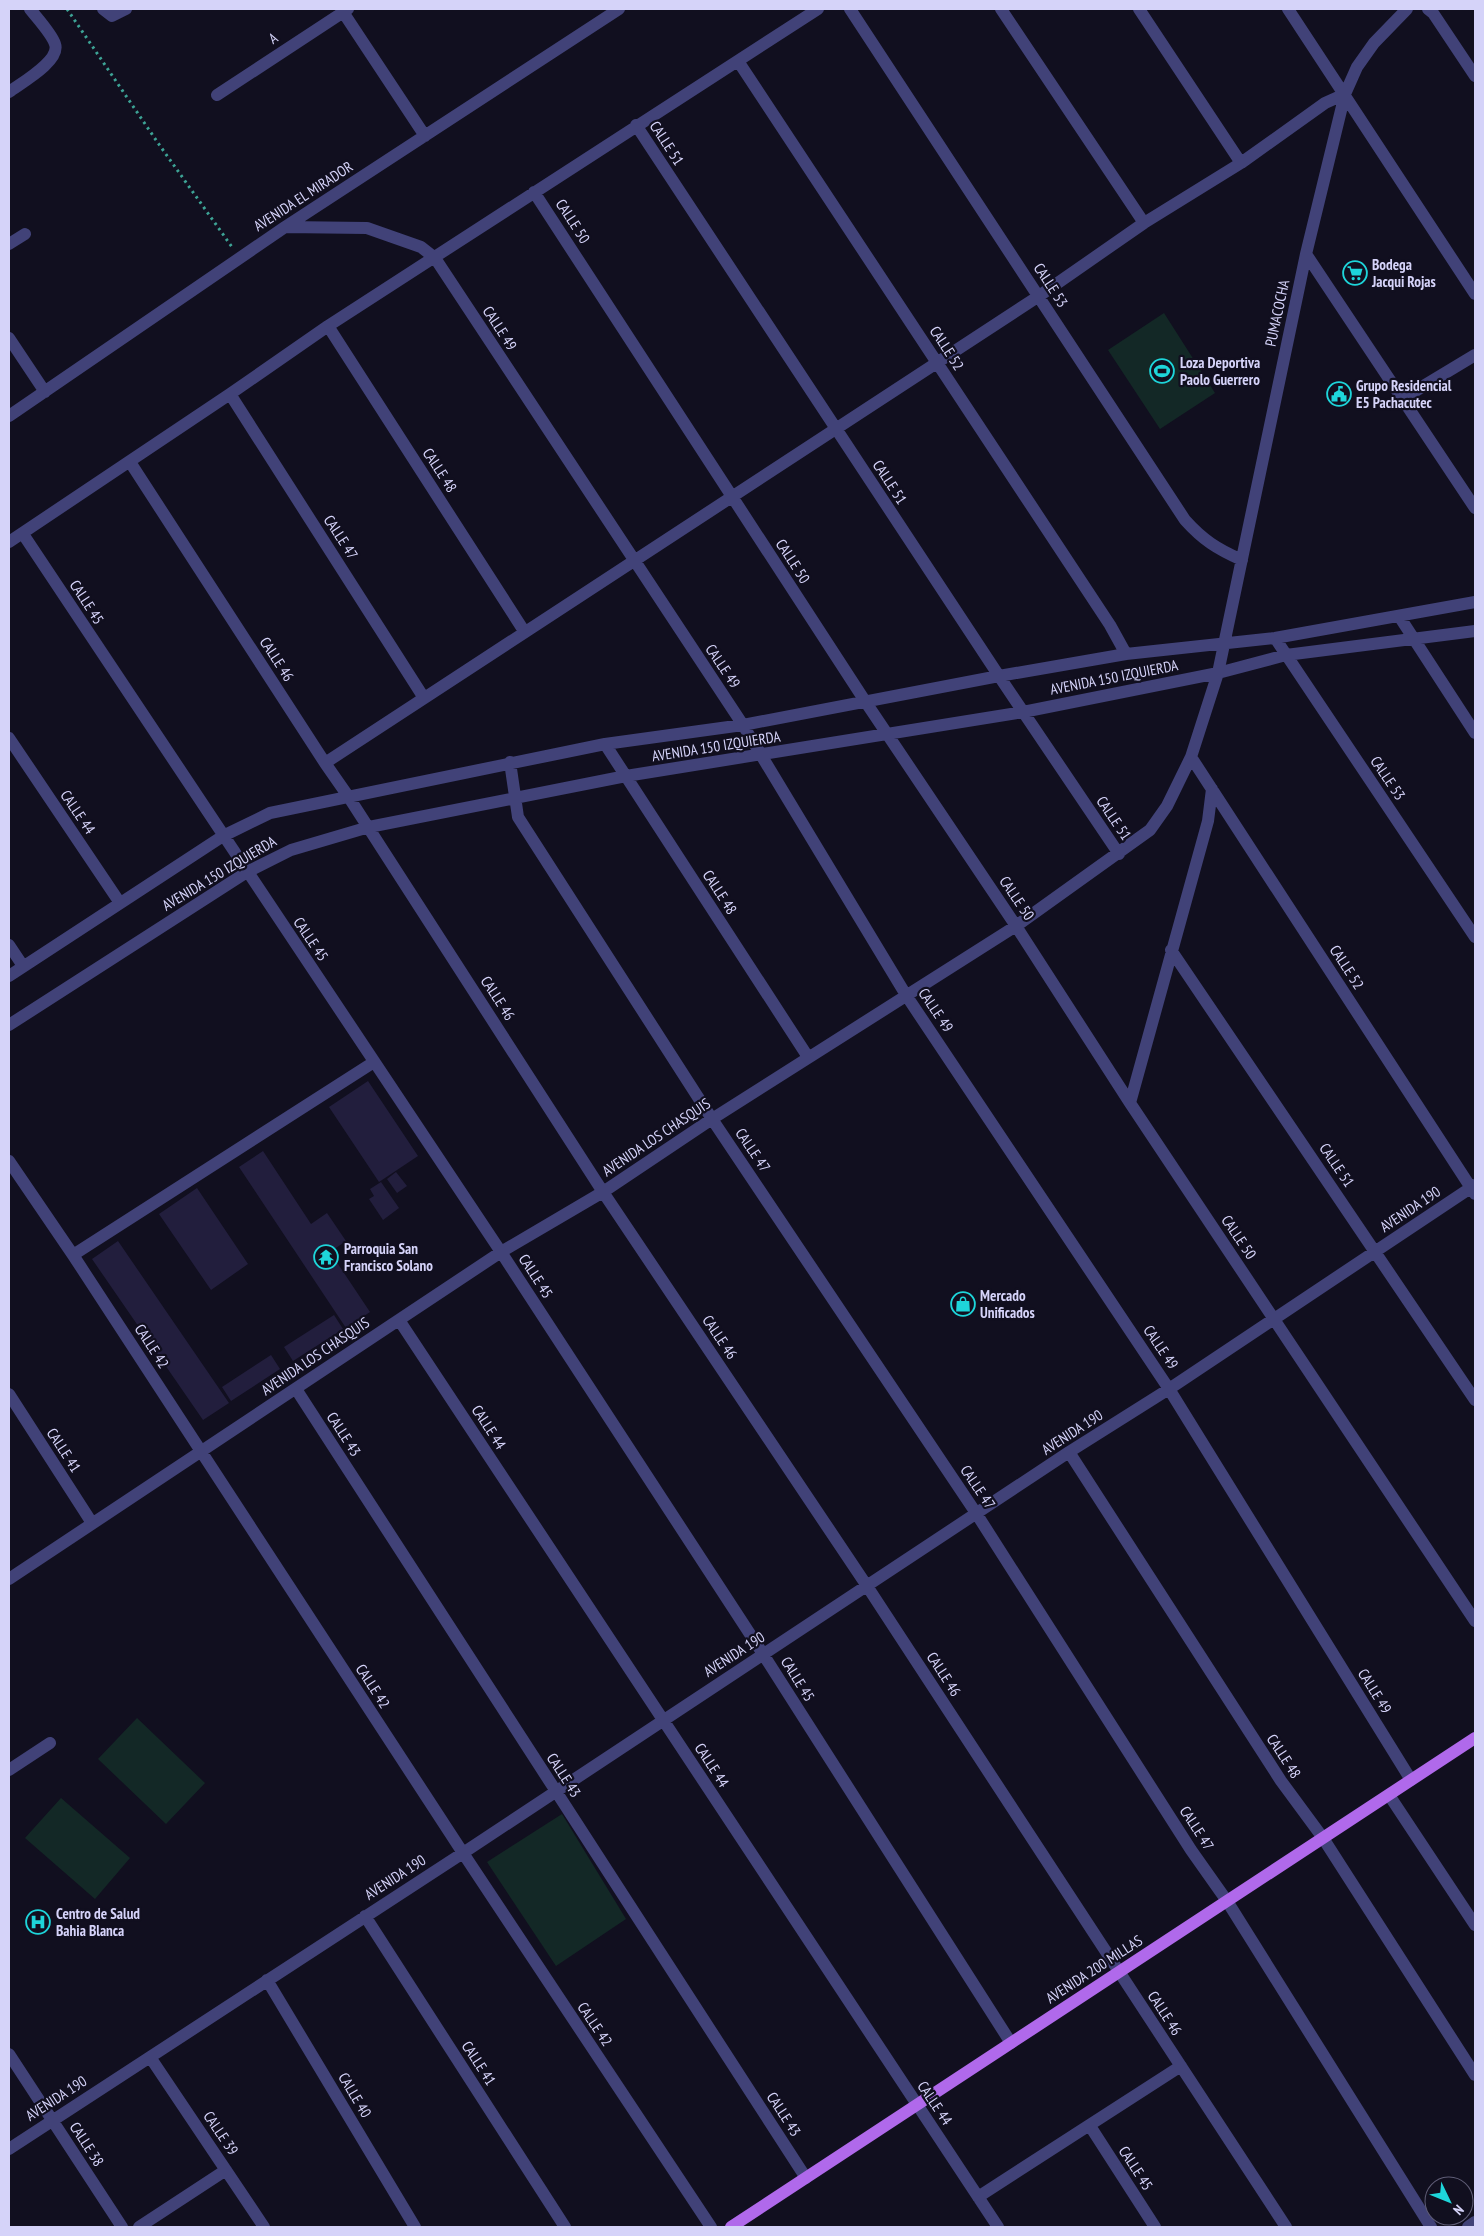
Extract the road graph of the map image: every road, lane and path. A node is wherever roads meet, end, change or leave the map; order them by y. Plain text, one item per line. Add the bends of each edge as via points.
1 (30, 9) edge
2 (67, 9) edge
3 (103, 9) edge
4 (126, 9) edge
5 (818, 9) edge
6 (850, 9) edge
7 (1001, 9) edge
8 (1139, 9) edge
9 (1288, 9) edge
10 (1407, 9) edge
11 (1428, 9) edge
12 (344, 10) edge
13 (616, 10) edge
14 (738, 61) junction
15 (1475, 76) edge
16 (9, 92) edge
17 (1345, 94) junction
18 (217, 95) dead end
19 (636, 125) junction
20 (425, 136) junction
21 (1241, 163) junction
22 (534, 192) junction
23 (1144, 223) junction
24 (285, 227) junction
25 (25, 234) dead end
26 (9, 244) edge
27 (1306, 254) junction
28 (240, 258) junction
29 (435, 258) junction
30 (1475, 294) edge
31 (1039, 296) junction
32 (328, 326) junction
33 (9, 338) edge
34 (1475, 355) edge
35 (937, 362) junction
36 (45, 392) junction
37 (230, 394) junction
38 (1402, 399) junction
39 (9, 416) edge
40 (835, 428) junction
41 (130, 462) junction
42 (732, 496) junction
43 (1475, 508) edge
44 (23, 534) junction
45 (9, 542) edge
46 (1242, 560) junction
47 (633, 561) junction
48 (1475, 602) edge
49 (1399, 616) junction
50 (524, 631) junction
51 (1475, 631) edge
52 (1275, 638) junction
53 (1415, 640) junction
54 (1225, 644) junction
55 (1126, 654) junction
56 (1286, 655) junction
57 (1218, 673) junction
58 (998, 676) junction
59 (424, 698) junction
60 (866, 701) junction
61 (1023, 712) junction
62 (743, 725) junction
63 (1475, 733) edge
64 (888, 735) junction
65 (9, 738) edge
66 (605, 744) junction
67 (761, 756) junction
68 (1191, 757) junction
69 (510, 762) junction
70 (325, 763) junction
71 (626, 776) junction
72 (1212, 789) junction
73 (348, 796) junction
74 (516, 798) junction
75 (369, 827) junction
76 (223, 836) junction
77 (1119, 854) junction
78 (247, 872) junction
79 (120, 903) junction
80 (1016, 926) junction
81 (1475, 936) edge
82 (9, 945) edge
83 (1171, 950) junction
84 (23, 966) junction
85 (9, 976) edge
86 (906, 995) junction
87 (9, 1025) edge
88 (808, 1057) junction
89 (374, 1062) junction
90 (1130, 1103) junction
91 (712, 1119) junction
92 (9, 1161) edge
93 (1474, 1189) edge
94 (603, 1192) junction
95 (1376, 1251) junction
96 (501, 1252) junction
97 (73, 1255) junction
98 (1274, 1318) junction
99 (399, 1320) junction
100 (296, 1389) junction
101 (1169, 1389) junction
102 (9, 1394) edge
103 (1475, 1400) edge
104 (201, 1452) junction
105 (1069, 1452) junction
106 (976, 1514) junction
107 (92, 1523) junction
108 (9, 1579) edge
109 (867, 1586) junction
110 (1475, 1621) edge
111 (763, 1654) junction
112 (663, 1720) junction
113 (1475, 1738) edge
114 (50, 1743) dead end
115 (9, 1770) edge
116 (1411, 1780) junction
117 (555, 1792) junction
118 (1389, 1795) junction
119 (1323, 1838) junction
120 (462, 1853) junction
121 (1227, 1902) junction
122 (365, 1916) junction
123 (1475, 1925) edge
124 (1119, 1972) junction
125 (267, 1980) junction
126 (1011, 2043) junction
127 (9, 2054) edge
128 (150, 2057) junction
129 (1181, 2066) junction
130 (1475, 2075) edge
131 (916, 2105) junction
132 (52, 2120) junction
133 (1090, 2126) junction
134 (9, 2149) edge
135 (226, 2170) junction
136 (806, 2178) junction
137 (978, 2198) junction
138 (1475, 2222) edge
139 (122, 2227) edge
140 (139, 2227) edge
141 (264, 2227) edge
142 (415, 2227) edge
143 (565, 2227) edge
144 (711, 2227) edge
145 (731, 2227) edge
146 (998, 2227) edge
147 (1155, 2227) edge
148 (1286, 2227) edge
149 (1431, 2227) edge
150 (1468, 2227) edge

1 - 16 street via 56,44 55,53 50,62
2 - 28 path
3 - 4 street via 112,16
5 - 14 street
6 - 31 street, CALLE 53
7 - 23 street
8 - 21 street
9 - 17 street
10 - 17 street, PUMACOCHA via 1374,43 1357,67
11 - 15 street
12 - 18 street, A
12 - 20 street
13 - 20 street, AVENIDA EL MIRADOR
14 - 19 street
14 - 35 street, CALLE 52
17 - 21 street via 1325,103
17 - 27 street, PUMACOCHA
17 - 30 street
19 - 22 street
19 - 40 street, CALLE 51
20 - 24 street, AVENIDA EL MIRADOR
21 - 23 street
22 - 29 street
22 - 42 street, CALLE 50
23 - 31 street
24 - 28 street, AVENIDA EL MIRADOR
24 - 29 street via 367,228 422,248
25 - 26 street
27 - 38 street
27 - 46 street, PUMACOCHA
28 - 36 street, AVENIDA EL MIRADOR
29 - 32 street
29 - 47 street, CALLE 49
31 - 35 street
31 - 46 street, CALLE 53 via 1185,520 1216,548
32 - 37 street
32 - 50 street, CALLE 48
33 - 36 street
34 - 38 street
35 - 40 street
35 - 55 street, CALLE 52
36 - 39 street, AVENIDA EL MIRADOR
37 - 41 street
37 - 59 street, CALLE 47
38 - 43 street
40 - 42 street
40 - 58 street, CALLE 51
41 - 44 street
41 - 70 street, CALLE 46
42 - 47 street
42 - 60 street, CALLE 50
44 - 45 street
44 - 76 street, CALLE 45
46 - 54 street, PUMACOCHA
47 - 50 street
47 - 62 street, CALLE 49
48 - 49 street, AVENIDA 150 IZQUIERDA
49 - 52 street, AVENIDA 150 IZQUIERDA
49 - 53 street
50 - 59 street
51 - 53 street, AVENIDA 150 IZQUIERDA
52 - 54 street, AVENIDA 150 IZQUIERDA
52 - 56 street, CALLE 53
53 - 56 street, AVENIDA 150 IZQUIERDA
53 - 63 street
54 - 55 street, AVENIDA 150 IZQUIERDA
54 - 57 street, AVENIDA LOS CHASQUIS
55 - 58 street, AVENIDA 150 IZQUIERDA
56 - 57 street, AVENIDA 150 IZQUIERDA
56 - 81 street, CALLE 53
57 - 61 street, AVENIDA 150 IZQUIERDA
57 - 68 street, AVENIDA LOS CHASQUIS
58 - 60 street, AVENIDA 150 IZQUIERDA
58 - 61 street, CALLE 51
59 - 70 street
60 - 62 street, AVENIDA 150 IZQUIERDA
60 - 64 street, CALLE 50
61 - 64 street, AVENIDA 150 IZQUIERDA
61 - 77 street, CALLE 51
62 - 66 street, AVENIDA 150 IZQUIERDA
62 - 67 street, CALLE 49
64 - 67 street, AVENIDA 150 IZQUIERDA
64 - 80 street, CALLE 50
65 - 79 street, CALLE 44
66 - 69 street, AVENIDA 150 IZQUIERDA
66 - 71 street, CALLE 48
67 - 71 street, AVENIDA 150 IZQUIERDA
67 - 86 street, CALLE 49
68 - 72 street, CALLE 52
68 - 77 street, AVENIDA LOS CHASQUIS via 1167,806 1150,830
69 - 73 street, AVENIDA 150 IZQUIERDA
69 - 74 street, CALLE 47
70 - 73 street, CALLE 46
71 - 74 street, AVENIDA 150 IZQUIERDA
71 - 88 street, CALLE 48
72 - 83 street via 1208,821
72 - 93 street, CALLE 52
73 - 75 street, CALLE 46
73 - 76 street, AVENIDA 150 IZQUIERDA via 270,813
74 - 75 street, AVENIDA 150 IZQUIERDA
74 - 91 street, CALLE 47 via 518,817
75 - 78 street, AVENIDA 150 IZQUIERDA via 291,850
75 - 94 street, CALLE 46
76 - 78 street, CALLE 45
76 - 79 street, AVENIDA 150 IZQUIERDA
77 - 80 street, AVENIDA LOS CHASQUIS
78 - 87 street, AVENIDA 150 IZQUIERDA
78 - 89 street, CALLE 45
79 - 84 street, AVENIDA 150 IZQUIERDA
80 - 86 street, AVENIDA LOS CHASQUIS
80 - 90 street, CALLE 50
82 - 84 street
83 - 90 street
83 - 95 street, CALLE 51
84 - 85 street, AVENIDA 150 IZQUIERDA
86 - 88 street, AVENIDA LOS CHASQUIS
86 - 101 street, CALLE 49
88 - 91 street, AVENIDA LOS CHASQUIS
89 - 96 street, CALLE 45
89 - 97 street
90 - 98 street, CALLE 50
91 - 94 street, AVENIDA LOS CHASQUIS
91 - 106 street, CALLE 47
92 - 97 street, CALLE 42
93 - 95 street, AVENIDA 190
94 - 96 street, AVENIDA LOS CHASQUIS
94 - 109 street, CALLE 46
95 - 98 street, AVENIDA 190
95 - 103 street, CALLE 51
96 - 99 street, AVENIDA LOS CHASQUIS
96 - 111 street, CALLE 45
97 - 104 street, CALLE 42
98 - 101 street, AVENIDA 190
98 - 110 street, CALLE 50
99 - 100 street, AVENIDA LOS CHASQUIS
99 - 112 street, CALLE 44
100 - 104 street, AVENIDA LOS CHASQUIS
100 - 117 street, CALLE 43
101 - 105 street, AVENIDA 190
101 - 116 street, CALLE 49
102 - 107 street, CALLE 41
104 - 107 street, AVENIDA LOS CHASQUIS
104 - 120 street, CALLE 42
105 - 106 street, AVENIDA 190
105 - 119 street, CALLE 48 via 1281,1781
106 - 109 street, AVENIDA 190
106 - 121 street, CALLE 47
107 - 108 street, AVENIDA LOS CHASQUIS
109 - 111 street, AVENIDA 190
109 - 124 street, CALLE 46
111 - 112 street, AVENIDA 190
111 - 126 street, CALLE 45
112 - 117 street, AVENIDA 190
112 - 131 street, CALLE 44
113 - 116 main road, AVENIDA 200 MILLAS
114 - 115 street
116 - 118 main road, AVENIDA 200 MILLAS
117 - 120 street, AVENIDA 190
117 - 136 street, CALLE 43
118 - 119 main road, AVENIDA 200 MILLAS
118 - 123 street
119 - 121 main road, AVENIDA 200 MILLAS
119 - 130 street, CALLE 48
120 - 122 street, AVENIDA 190
120 - 144 street, CALLE 42
121 - 124 main road, AVENIDA 200 MILLAS
121 - 149 street, CALLE 47
122 - 125 street, AVENIDA 190
122 - 143 street, CALLE 41
124 - 126 main road, AVENIDA 200 MILLAS
124 - 129 street, CALLE 46
125 - 128 street, AVENIDA 190
125 - 142 street, CALLE 40
126 - 131 main road, AVENIDA 200 MILLAS
127 - 132 street, CALLE 38
128 - 132 street, AVENIDA 190
128 - 135 street, CALLE 39
129 - 133 street
129 - 148 street, CALLE 46
131 - 136 main road, AVENIDA 200 MILLAS
131 - 137 street, CALLE 44
132 - 134 street, AVENIDA 190
132 - 139 street, CALLE 38
133 - 137 street
133 - 147 street, CALLE 45
135 - 140 street
135 - 141 street, CALLE 39
136 - 145 main road, AVENIDA 200 MILLAS
137 - 146 street, CALLE 44
138 - 150 street

